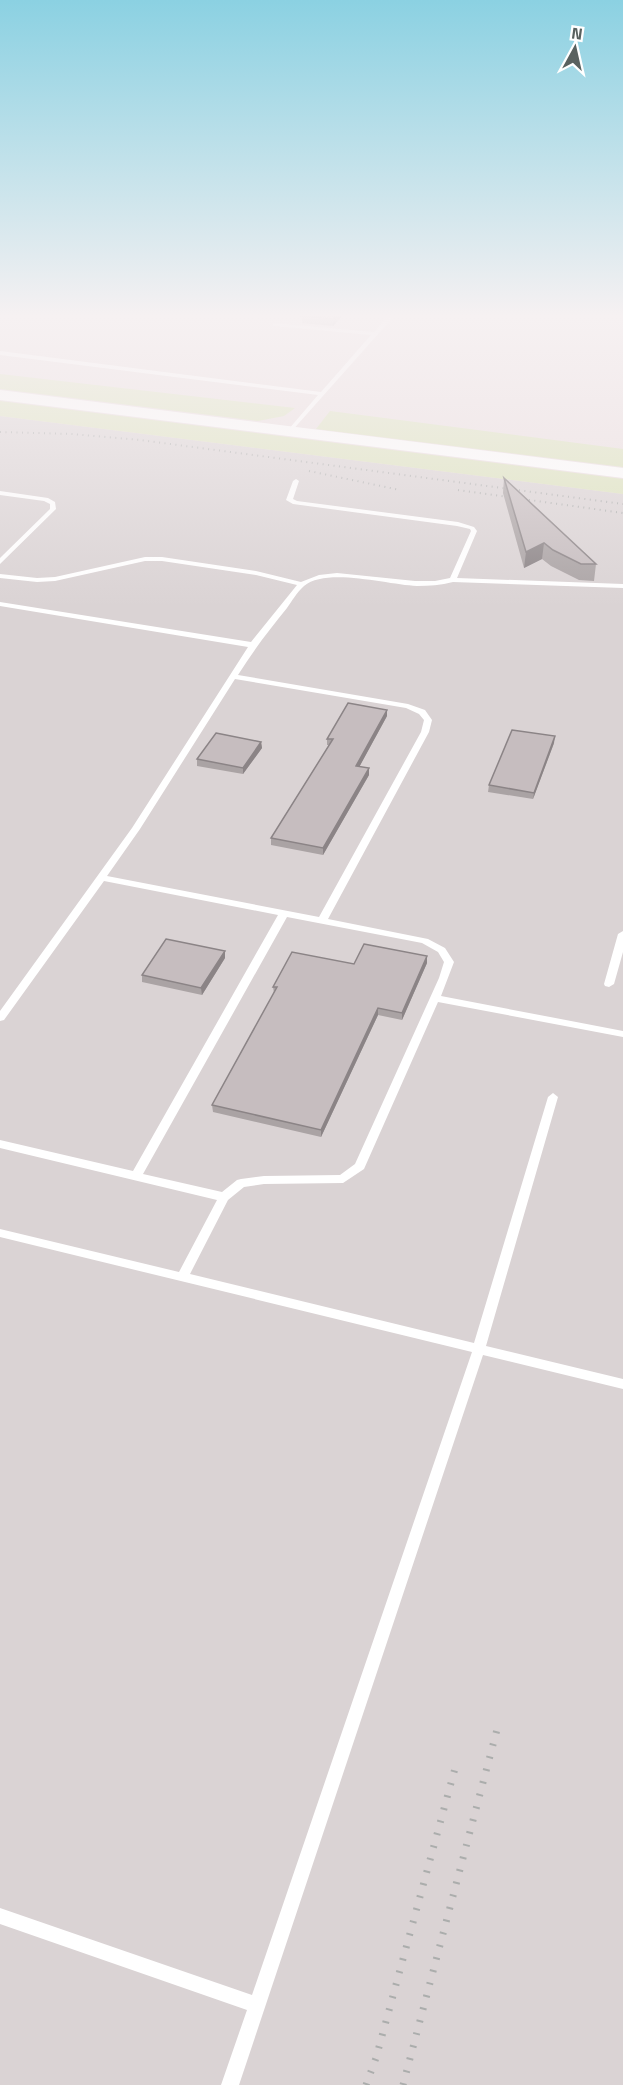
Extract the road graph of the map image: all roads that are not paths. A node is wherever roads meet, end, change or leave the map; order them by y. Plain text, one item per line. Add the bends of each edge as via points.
1 (143, 412) edge
2 (306, 412) edge
3 (290, 431) junction
4 (623, 473) edge
5 (296, 481) dead end
6 (0, 493) edge
7 (0, 562) edge
8 (0, 576) edge
9 (453, 580) junction
10 (302, 584) junction
11 (623, 586) edge
12 (0, 604) edge
13 (253, 645) junction
14 (233, 676) junction
15 (100, 878) junction
16 (284, 913) junction
17 (323, 919) junction
18 (623, 934) edge
19 (609, 984) dead end
20 (435, 998) junction
21 (0, 1018) edge
22 (623, 1034) edge
23 (553, 1096) dead end
24 (0, 1144) edge
25 (136, 1176) junction
26 (224, 1197) junction
27 (0, 1233) edge
28 (182, 1277) junction
29 (479, 1349) junction
30 (623, 1384) edge
31 (0, 1916) edge
32 (257, 2005) junction
33 (230, 2085) edge

1 - 3 main road
2 - 3 lane
3 - 4 main road
5 - 9 lane via 289,496 295,503 472,528
6 - 7 lane via 46,500 53,509
8 - 10 lane via 55,579 144,559 256,573
9 - 10 lane via 412,584 344,576 311,579
9 - 11 lane
10 - 13 lane
12 - 13 lane
13 - 14 lane
14 - 15 lane via 136,829
14 - 17 lane via 408,706 422,712 428,720
15 - 16 lane
15 - 21 lane
16 - 17 lane
16 - 25 lane
17 - 20 lane via 425,941 442,950 449,962
18 - 19 lane
20 - 22 lane
20 - 26 lane via 360,1166 343,1179 241,1183
23 - 29 lane
24 - 25 lane
25 - 26 lane
26 - 28 lane
27 - 28 lane
28 - 29 lane
29 - 30 lane
29 - 32 lane
31 - 32 lane
32 - 33 lane

